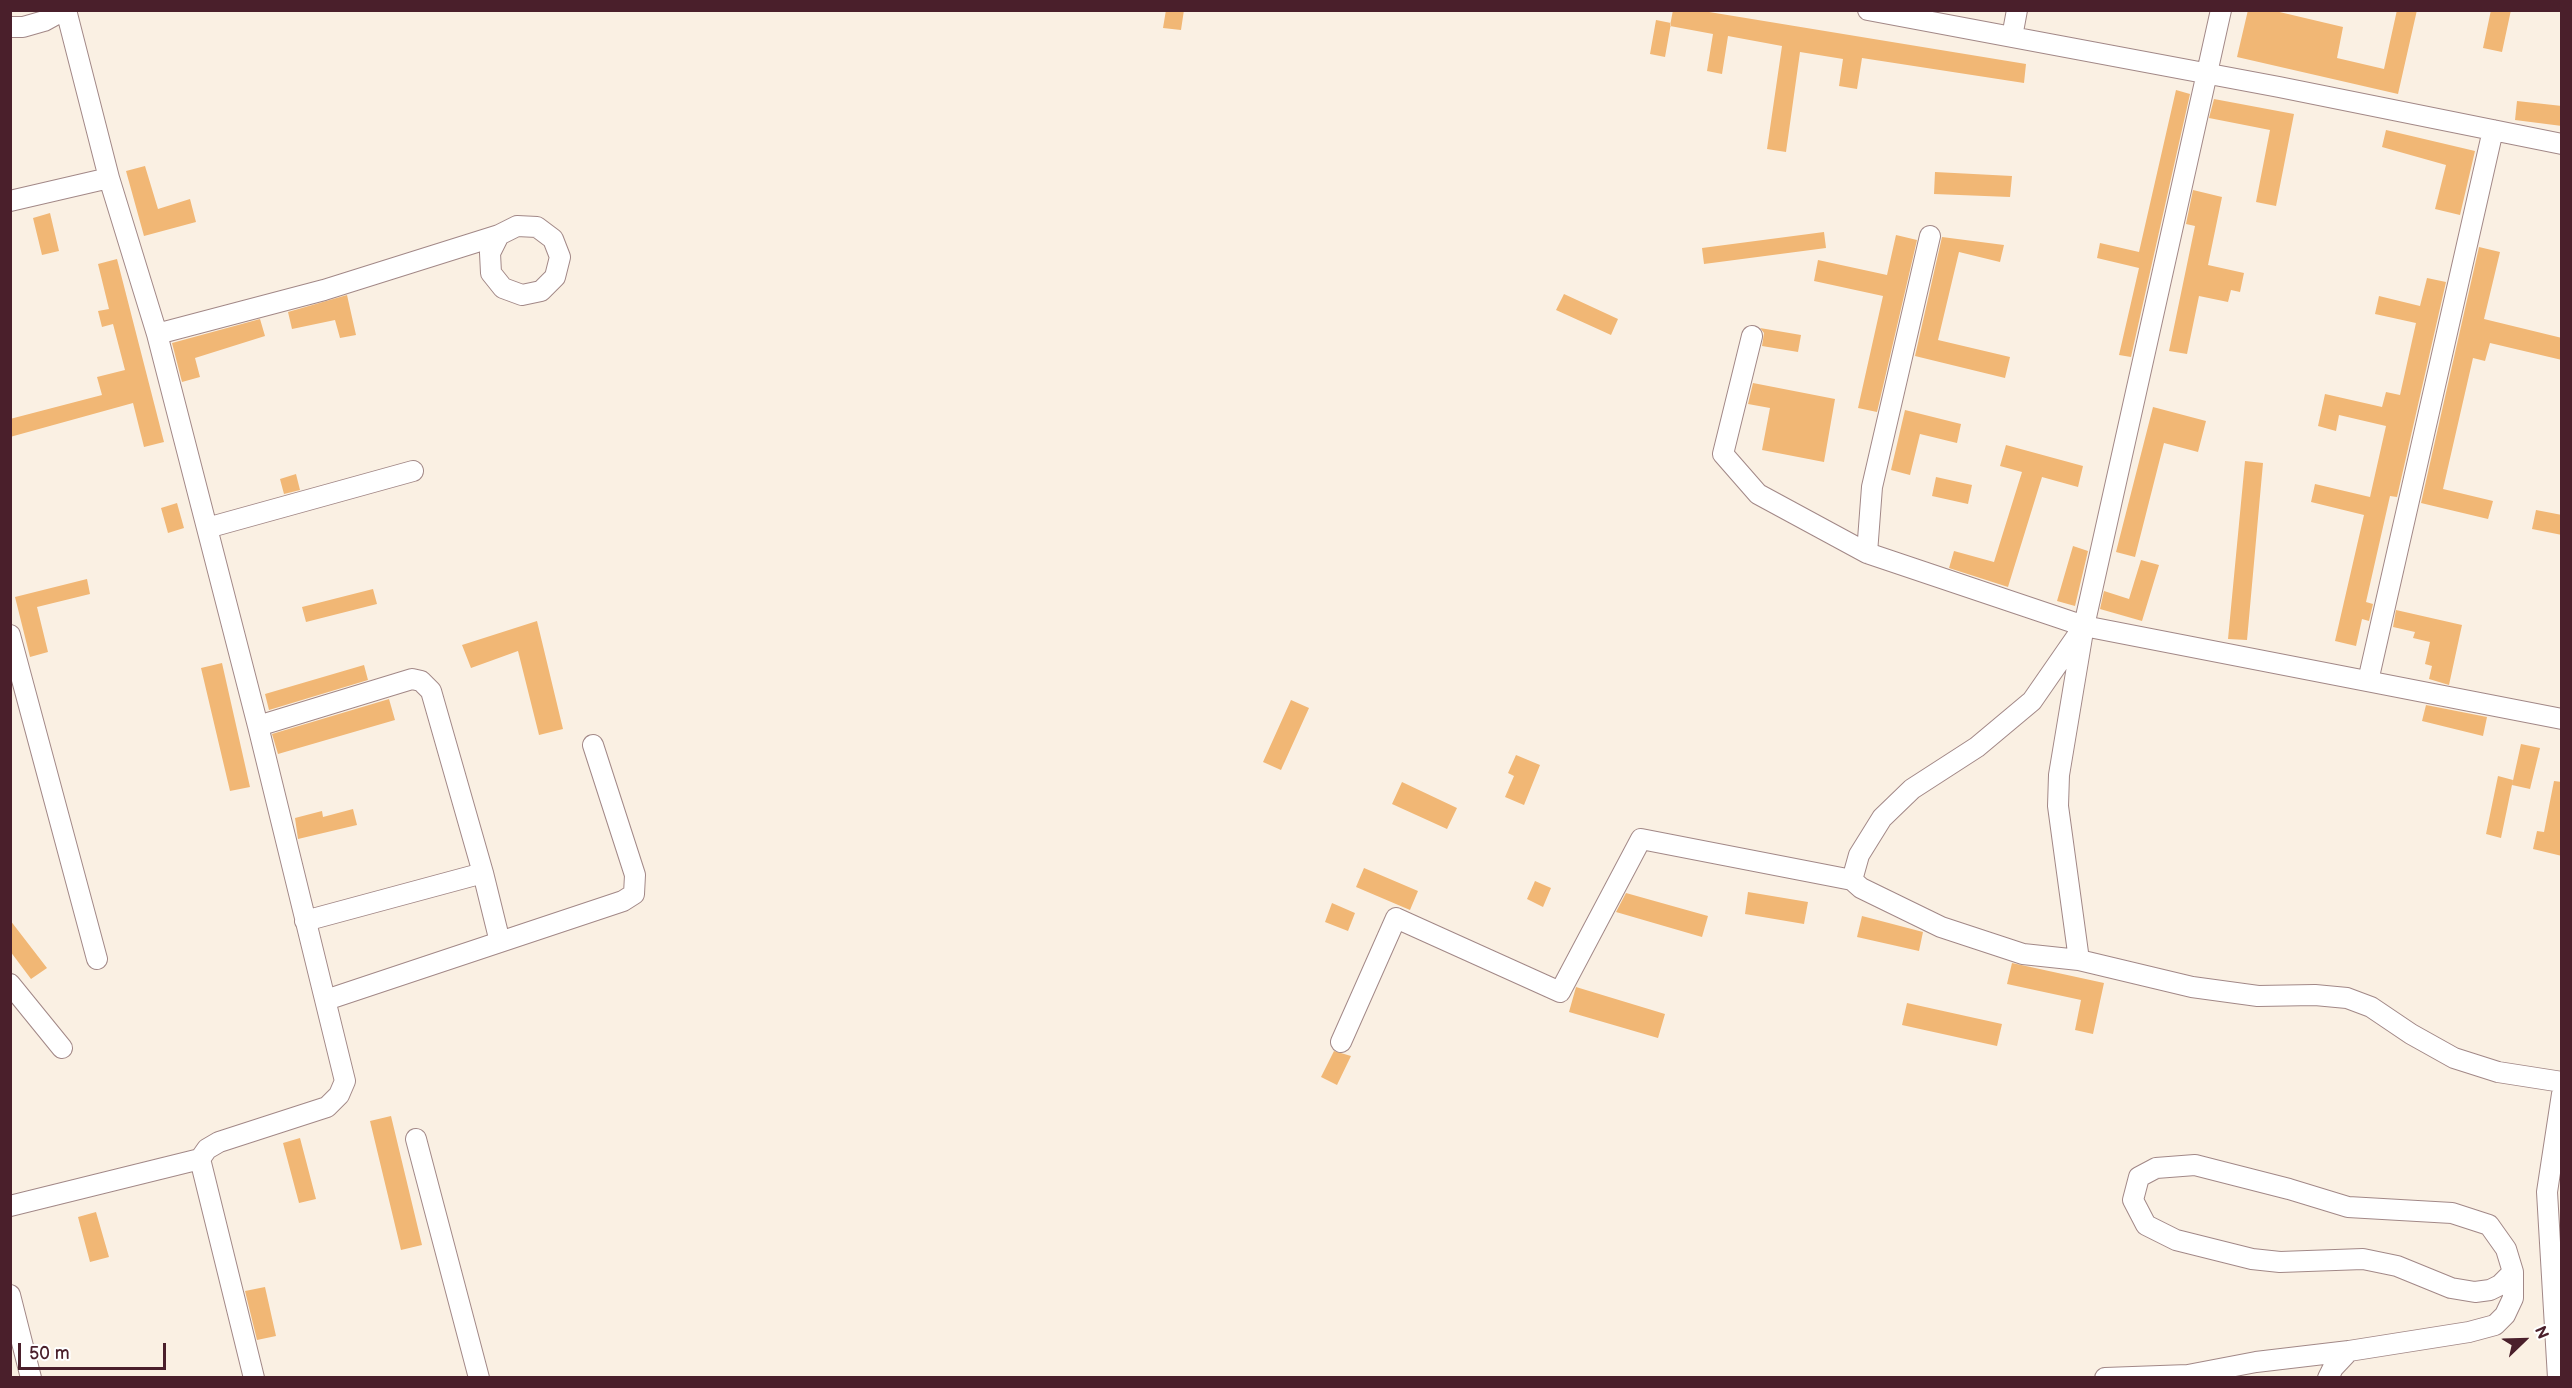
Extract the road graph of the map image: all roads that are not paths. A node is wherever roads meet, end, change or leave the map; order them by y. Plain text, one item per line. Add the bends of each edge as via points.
1 (65, 10) edge
2 (1868, 10) edge
3 (2017, 10) edge
4 (2221, 10) edge
5 (10, 27) edge
6 (2012, 37) junction
7 (2207, 74) junction
8 (2493, 130) junction
9 (2562, 144) edge
10 (109, 178) junction
11 (10, 201) edge
12 (499, 235) dead end
13 (1930, 236) dead end
14 (157, 334) junction
15 (1752, 336) dead end
16 (413, 471) dead end
17 (207, 528) junction
18 (1867, 552) junction
19 (2084, 626) junction
20 (10, 635) edge
21 (2368, 681) junction
22 (2562, 719) edge
23 (258, 726) junction
24 (593, 745) dead end
25 (483, 873) junction
26 (1852, 880) junction
27 (305, 921) junction
28 (500, 942) junction
29 (97, 958) dead end
30 (2079, 960) junction
31 (10, 984) edge
32 (326, 1000) junction
33 (1341, 1042) dead end
34 (62, 1048) dead end
35 (2562, 1082) edge
36 (2562, 1094) edge
37 (416, 1139) dead end
38 (200, 1159) junction
39 (10, 1206) edge
40 (2513, 1272) junction
41 (10, 1295) edge
42 (2349, 1351) junction
43 (30, 1377) edge
44 (254, 1377) edge
45 (479, 1377) edge
46 (2105, 1377) edge
47 (2328, 1377) edge
48 (2558, 1377) edge

1 - 5 street via 44,21
1 - 10 street
2 - 6 street
3 - 6 street
4 - 7 street
6 - 7 street
7 - 8 street
7 - 19 street
8 - 9 street
8 - 21 street
10 - 11 street
10 - 14 street
12 - 14 street via 324,290
13 - 18 street via 1872,488
14 - 17 street
15 - 18 street via 1723,454 1758,494
16 - 17 street
17 - 23 street
18 - 19 street
19 - 21 street
19 - 26 street via 2032,701 1977,747 1912,789 1882,818 1859,855
19 - 30 street via 2059,774 2058,806
20 - 29 street
21 - 22 street
23 - 25 street via 412,679 421,681 431,692
23 - 27 street
24 - 28 street via 635,875 634,894
25 - 27 street
25 - 28 street
26 - 30 street via 1941,927 2023,954
26 - 33 street via 1641,839 1560,992 1396,918
27 - 32 street
28 - 32 street
30 - 35 street via 2192,987 2258,996 2347,998 2371,1007 2454,1058 2498,1072
31 - 34 street
32 - 38 street via 345,1081 339,1095 327,1107 219,1142
36 - 48 street via 2547,1192
37 - 45 street
38 - 39 street
38 - 44 street
40 - 40 street via 2506,1249 2489,1225 2452,1213 2348,1207 2195,1165 2156,1168 2139,1177 2133,1200 2146,1225 2176,1240 2252,1258 2280,1262 2363,1259 2475,1292 2500,1285
40 - 42 street via 2513,1298 2495,1325
41 - 43 street
42 - 46 street via 2188,1375
42 - 47 street

